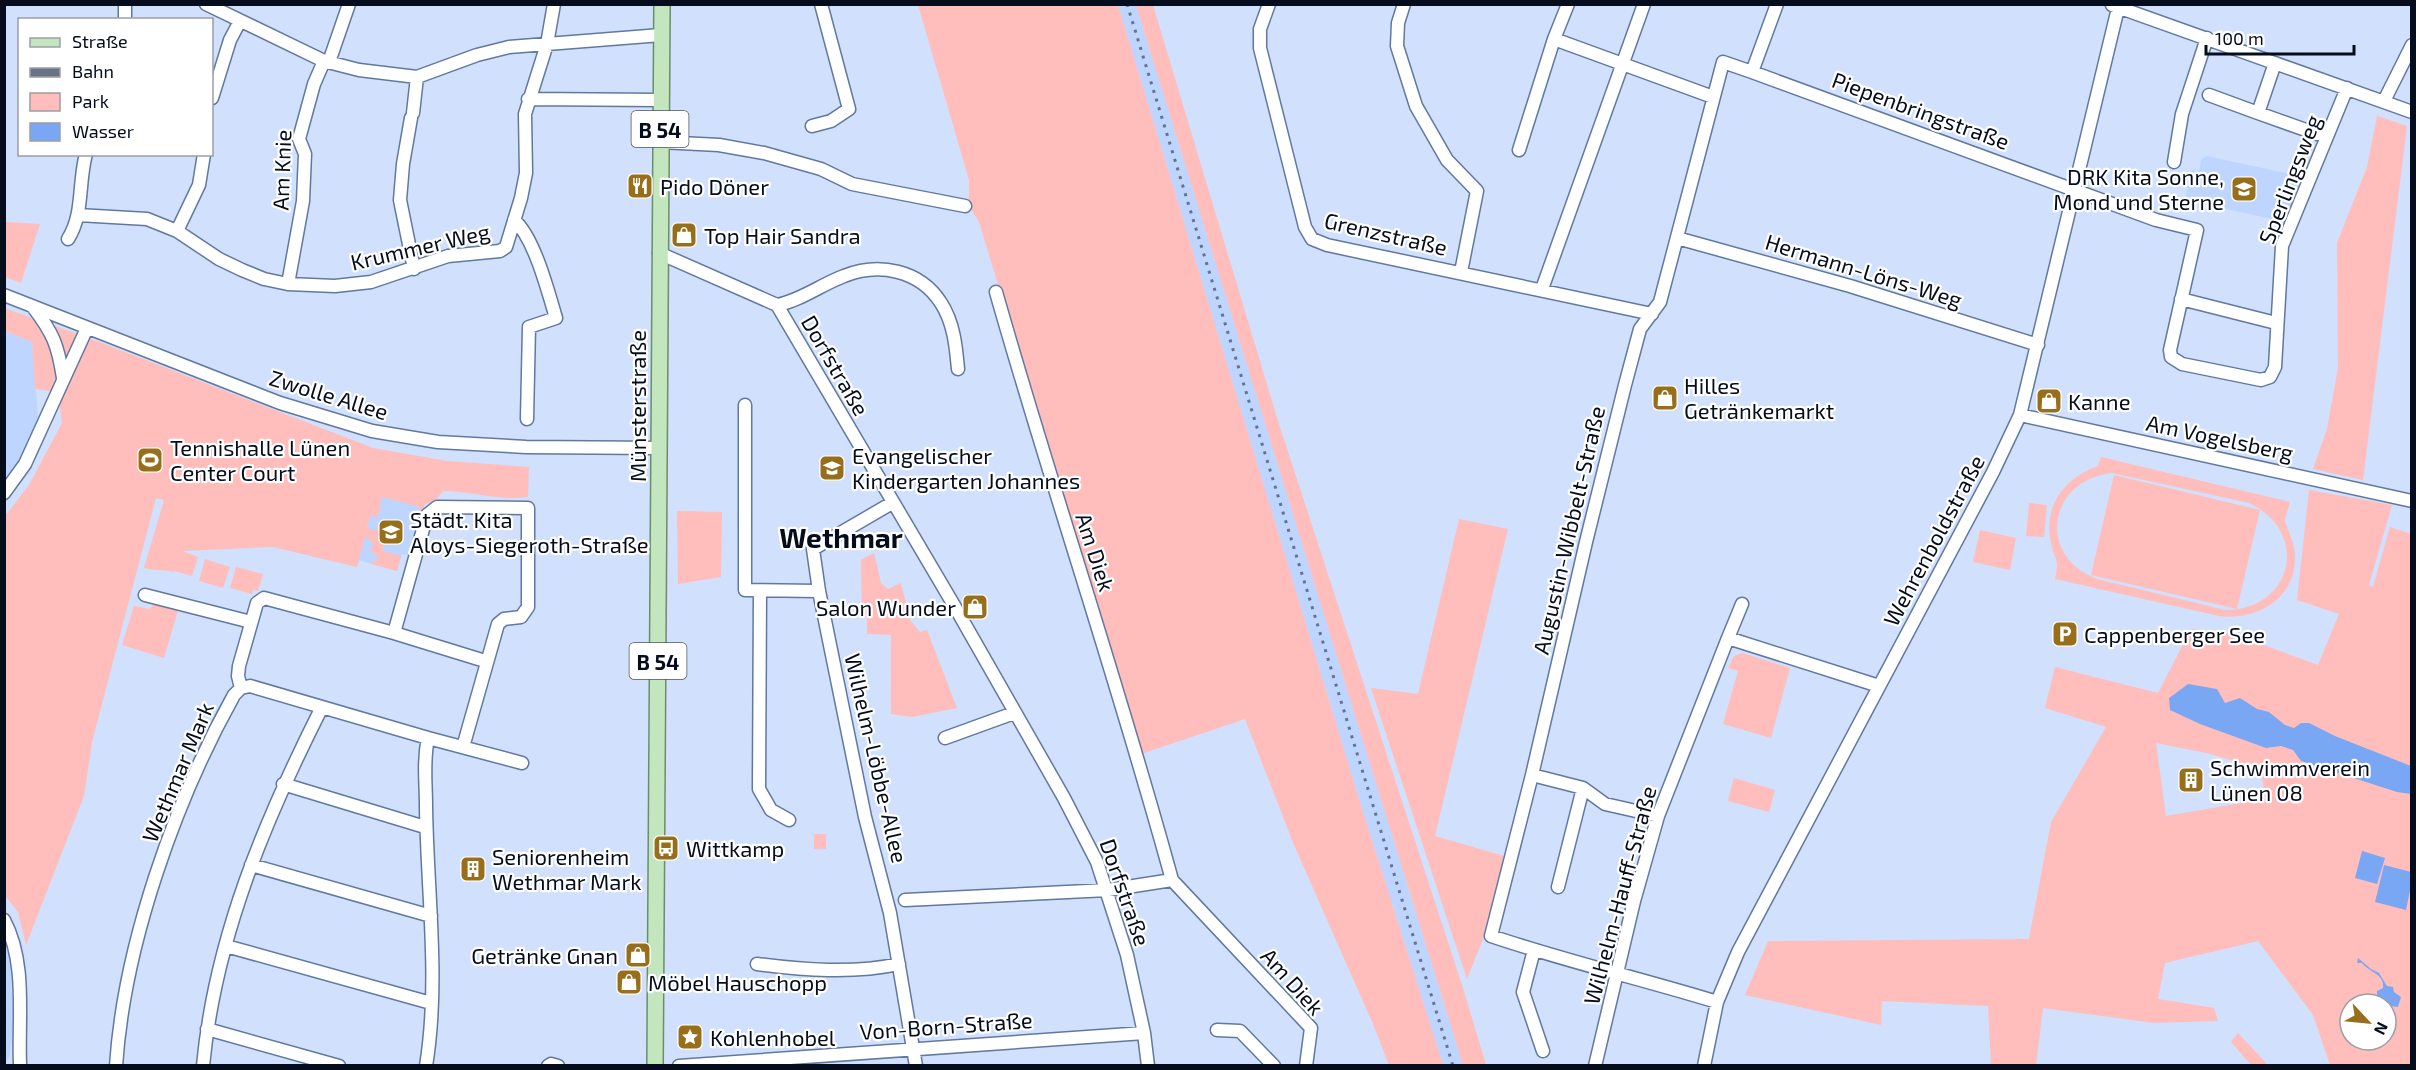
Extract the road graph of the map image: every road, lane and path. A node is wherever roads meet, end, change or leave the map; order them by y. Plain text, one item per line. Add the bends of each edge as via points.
1 (206, 4) edge
2 (349, 4) edge
3 (554, 4) edge
4 (662, 4) edge
5 (821, 4) edge
6 (1269, 4) edge
7 (1404, 4) edge
8 (1568, 4) edge
9 (1644, 4) edge
10 (1777, 4) edge
11 (2116, 5) edge
12 (240, 21) junction
13 (661, 35) junction
14 (1554, 39) junction
15 (2208, 39) junction
16 (547, 44) junction
17 (2412, 45) edge
18 (327, 62) junction
19 (2275, 63) junction
20 (1622, 64) junction
21 (1752, 72) junction
22 (417, 77) junction
23 (2347, 88) junction
24 (213, 95) edge
25 (2209, 95) dead end
26 (1713, 97) junction
27 (528, 99) junction
28 (660, 100) junction
29 (2384, 101) junction
30 (2412, 112) edge
31 (2258, 113) junction
32 (812, 126) dead end
33 (2316, 134) dead end
34 (660, 142) junction
35 (1519, 150) dead end
36 (85, 156) edge
37 (204, 156) edge
38 (2174, 162) dead end
39 (2074, 189) junction
40 (965, 206) dead end
41 (78, 215) junction
42 (514, 220) junction
43 (177, 231) junction
44 (1677, 238) junction
45 (68, 239) dead end
46 (659, 253) junction
47 (414, 269) junction
48 (1461, 272) junction
49 (288, 284) junction
50 (1542, 289) junction
51 (996, 292) dead end
52 (4, 295) edge
53 (2181, 299) junction
54 (777, 305) junction
55 (32, 306) junction
56 (1652, 314) junction
57 (2276, 323) junction
58 (87, 328) junction
59 (2038, 345) junction
60 (958, 369) dead end
61 (63, 379) junction
62 (745, 405) dead end
63 (2020, 416) junction
64 (527, 419) dead end
65 (660, 448) junction
66 (4, 493) edge
67 (2412, 501) edge
68 (892, 503) junction
69 (760, 591) junction
70 (819, 591) junction
71 (145, 595) dead end
72 (1742, 604) dead end
73 (251, 622) junction
74 (394, 633) junction
75 (1728, 638) junction
76 (485, 662) junction
77 (1879, 686) junction
78 (241, 688) junction
79 (322, 707) junction
80 (1014, 712) junction
81 (428, 738) junction
82 (945, 738) dead end
83 (463, 747) junction
84 (522, 763) dead end
85 (1532, 775) junction
86 (283, 784) junction
87 (1583, 788) junction
88 (1658, 816) junction
89 (789, 820) dead end
90 (426, 827) junction
91 (250, 864) junction
92 (1172, 880) junction
93 (1558, 887) dead end
94 (1108, 890) junction
95 (905, 900) dead end
96 (431, 916) junction
97 (4, 920) edge
98 (226, 946) junction
99 (1534, 950) junction
100 (757, 964) dead end
101 (899, 964) junction
102 (1617, 972) junction
103 (1717, 1002) junction
104 (431, 1003) junction
105 (207, 1029) junction
106 (1217, 1030) dead end
107 (1144, 1033) junction
108 (914, 1048) junction
109 (1543, 1051) dead end
110 (20, 1065) edge
111 (116, 1065) edge
112 (203, 1065) edge
113 (339, 1065) edge
114 (426, 1065) edge
115 (655, 1065) edge
116 (679, 1065) edge
117 (915, 1065) edge
118 (1148, 1065) edge
119 (1274, 1065) edge
120 (1306, 1065) edge
121 (1595, 1065) edge
122 (1704, 1065) edge

1 - 12 street
2 - 18 street, Am Knie
3 - 16 street
4 - 13 main road, Münsterstraße / B 54
5 - 32 street via 849,109
6 - 48 street, Grenzstraße via 1260,29 1260,48 1311,239
7 - 48 street via 1397,46 1416,106 1447,160 1477,191
8 - 14 street
9 - 20 street
10 - 21 street
11 - 15 street
11 - 39 street, Wehrenboldstraße
12 - 18 street
12 - 24 street
13 - 16 street
13 - 28 main road, Münsterstraße / B 54
14 - 20 street
14 - 35 street
15 - 19 street
15 - 38 street via 2182,114
16 - 22 street via 477,56
16 - 27 street
17 - 29 street
18 - 22 street
18 - 49 street, Am Knie via 314,84 299,139 305,154 303,201
19 - 23 street
19 - 31 street
20 - 26 street
20 - 50 street
21 - 26 street, Augustin-Wibbelt-Straße via 1723,62
21 - 39 street, Piepenbringstraße
22 - 47 street via 400,200
23 - 29 street
23 - 57 street, Sperlingsweg via 2282,246
25 - 31 street
26 - 44 street, Augustin-Wibbelt-Straße
27 - 28 street
27 - 42 street via 526,173
28 - 34 main road, Münsterstraße / B 54
29 - 30 street
31 - 33 street
34 - 40 street via 747,149 821,169 852,184
34 - 46 main road, Münsterstraße / B 54
36 - 41 street
37 - 43 street via 199,185
39 - 53 street, Sperlingsweg via 2156,220 2197,230
39 - 59 street, Wehrenboldstraße
41 - 43 street, Krummer Weg via 147,219
41 - 45 street
42 - 47 street, Krummer Weg via 506,247 500,251 448,256
42 - 64 street via 523,228 556,318 529,327
43 - 49 street, Krummer Weg via 242,270
44 - 56 street, Augustin-Wibbelt-Straße via 1660,302
44 - 59 street, Hermann-Löns-Weg via 1850,286
46 - 54 street, Dorfstraße
46 - 65 main road, Münsterstraße / B 54
47 - 49 street, Krummer Weg via 370,282 335,286
48 - 50 street, Grenzstraße
50 - 56 street, Grenzstraße
51 - 92 street, Am Diek via 1138,755
52 - 55 street, Zwolle Allee
53 - 57 street
53 - 57 street, Sperlingsweg via 2170,350 2174,360 2182,364 2261,381 2268,379 2275,367
54 - 60 street via 861,271 880,268 903,273 925,284 942,304 954,335
54 - 68 street, Dorfstraße
55 - 58 street, Zwolle Allee
55 - 61 street via 53,335
56 - 85 street, Augustin-Wibbelt-Straße via 1640,329 1616,419
58 - 61 street
58 - 65 street, Zwolle Allee via 279,403 372,431 438,442 514,447
59 - 63 street, Wehrenboldstraße
61 - 66 street via 26,464
62 - 69 street via 745,590
63 - 67 street, Am Vogelsberg
63 - 77 street, Wehrenboldstraße
65 - 115 main road, Münsterstraße / B 54
68 - 70 street, Wilhelm-Löbbe-Allee via 813,549
68 - 80 street, Dorfstraße
69 - 70 street
69 - 89 street via 759,789 771,810
70 - 101 street, Wilhelm-Löbbe-Allee
71 - 73 street
72 - 75 street, Wilhelm-Hauff-Straße
73 - 74 street via 257,603 264,598
73 - 78 street via 239,666
74 - 76 street
74 - 76 street via 427,515 437,507 528,508 528,607 521,617 504,619 498,624
75 - 77 street
75 - 88 street, Wilhelm-Hauff-Straße
76 - 83 street
77 - 103 street, Wehrenboldstraße via 1749,929
78 - 79 street, Wethmar Mark via 250,686
78 - 111 street, Wethmar Mark via 228,706 193,779 158,872 118,1027
79 - 81 street, Wethmar Mark
79 - 86 street
80 - 82 street
80 - 94 street, Dorfstraße via 1080,826
81 - 83 street, Wethmar Mark
81 - 90 street
83 - 84 street, Wethmar Mark
85 - 87 street
85 - 99 street, Augustin-Wibbelt-Straße via 1491,936
86 - 90 street
86 - 91 street
87 - 88 street via 1605,804
87 - 93 street
88 - 102 street, Wilhelm-Hauff-Straße
90 - 96 street
91 - 96 street
91 - 98 street
92 - 94 street
92 - 120 street, Am Diek via 1311,1028
94 - 95 street
94 - 107 street, Dorfstraße
96 - 104 street
97 - 110 street via 17,958
98 - 104 street
98 - 105 street
99 - 102 street, Augustin-Wibbelt-Straße
99 - 109 street via 1523,992
100 - 101 street via 874,970
101 - 108 street, Wilhelm-Löbbe-Allee
102 - 103 street, Augustin-Wibbelt-Straße
102 - 121 street, Wilhelm-Hauff-Straße
103 - 122 street, Wehrenboldstraße
104 - 114 street
105 - 112 street
105 - 113 street
106 - 119 street via 1240,1031
107 - 108 street, Von-Born-Straße
107 - 118 street, Dorfstraße
108 - 116 street, Von-Born-Straße
108 - 117 street, Wilhelm-Löbbe-Allee

